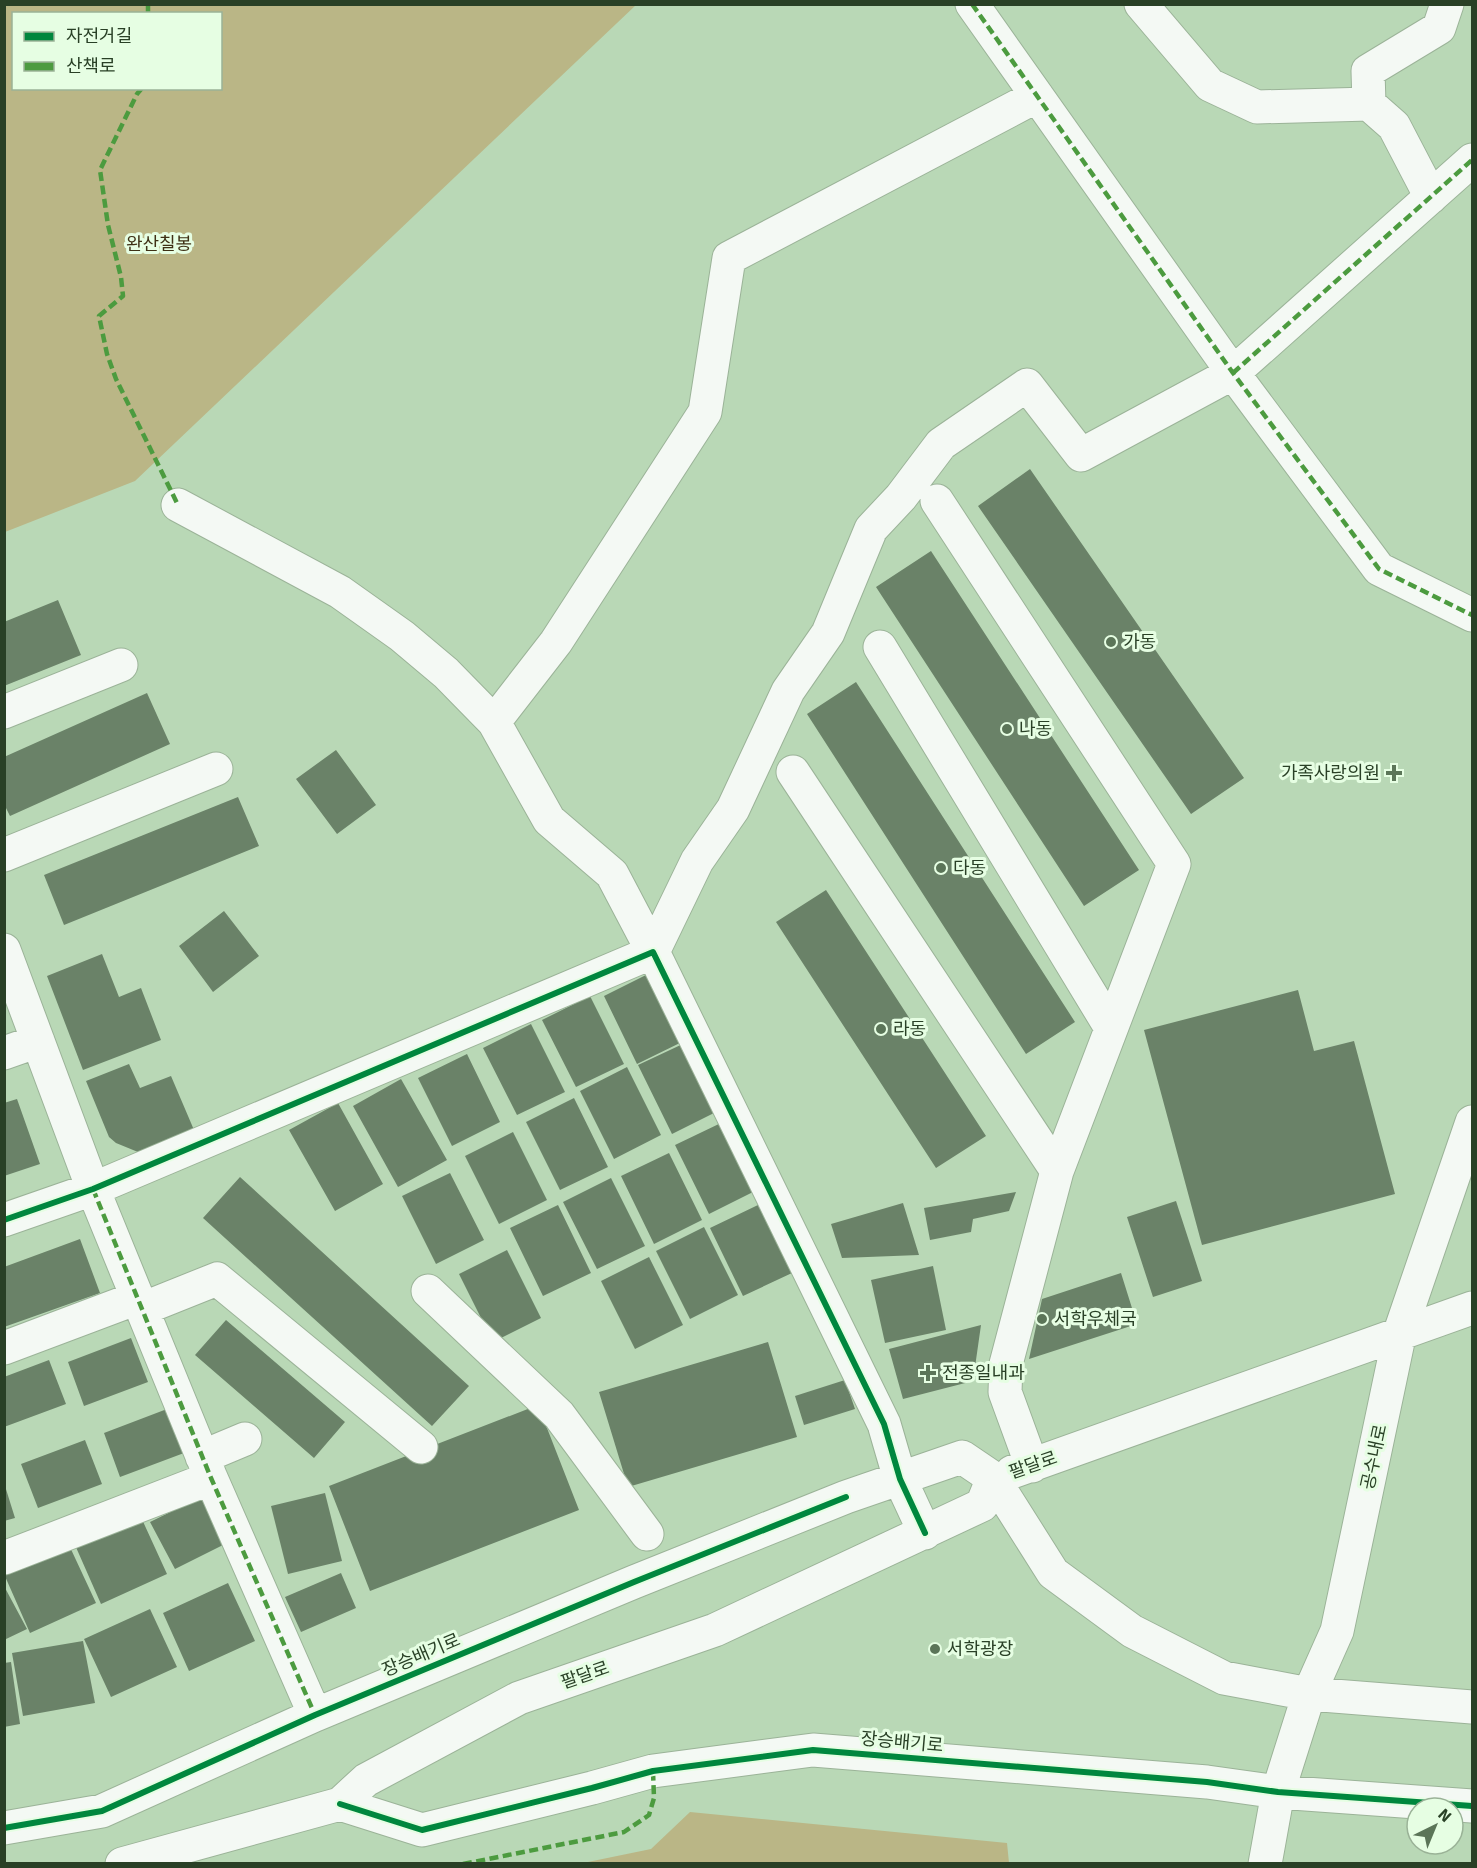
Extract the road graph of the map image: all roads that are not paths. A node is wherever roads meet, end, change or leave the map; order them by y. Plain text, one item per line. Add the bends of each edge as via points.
1 (972, 4) edge
2 (1141, 4) edge
3 (1447, 4) edge
4 (1037, 96) junction
5 (1369, 104) junction
6 (1473, 160) edge
7 (1431, 196) junction
8 (1233, 373) junction
9 (937, 501) dead end
10 (178, 505) dead end
11 (1473, 615) edge
12 (880, 647) dead end
13 (121, 665) dead end
14 (4, 712) edge
15 (494, 722) junction
16 (216, 769) dead end
17 (793, 772) dead end
18 (4, 855) edge
19 (4, 950) edge
20 (653, 952) junction
21 (1111, 1028) junction
22 (38, 1041) junction
23 (4, 1053) edge
24 (1473, 1122) edge
25 (1057, 1171) junction
26 (93, 1189) junction
27 (4, 1220) edge
28 (428, 1291) dead end
29 (140, 1304) junction
30 (1473, 1308) edge
31 (1400, 1332) junction
32 (4, 1348) edge
33 (245, 1440) dead end
34 (421, 1447) dead end
35 (1032, 1466) junction
36 (207, 1467) junction
37 (993, 1478) junction
38 (900, 1479) junction
39 (925, 1533) junction
40 (647, 1534) dead end
41 (4, 1558) edge
42 (1309, 1694) junction
43 (1473, 1707) edge
44 (315, 1715) junction
45 (1278, 1792) junction
46 (340, 1804) junction
47 (1473, 1806) edge
48 (4, 1828) edge
49 (122, 1863) edge
50 (1265, 1863) edge

1 - 4 street
2 - 5 street via 1210,86 1257,107
3 - 5 street via 1439,28 1368,71
4 - 8 street
4 - 15 street via 729,258 705,412 556,642
5 - 7 street via 1394,126
6 - 7 street
7 - 8 street
8 - 11 street via 1379,568
8 - 20 street via 1081,455 1027,385 941,444 871,529 828,633 788,691 733,809 697,861
9 - 21 street via 1173,864
10 - 15 street via 340,592 446,673
12 - 21 street
13 - 14 street
15 - 20 street via 549,820 612,874
16 - 18 street
17 - 25 street
19 - 22 street
20 - 26 street
20 - 38 street via 884,1424
21 - 25 street
22 - 23 street
22 - 26 street
24 - 31 street, 공수내로
25 - 35 street via 1006,1364 1005,1392
26 - 27 street
26 - 29 street
28 - 40 street via 559,1414
29 - 32 street
29 - 34 street via 217,1279
29 - 36 street
30 - 31 street, 팔달로
31 - 35 street, 팔달로
31 - 42 street, 공수내로 via 1337,1631
33 - 36 street
35 - 37 street, 팔달로
36 - 41 street
36 - 44 street
37 - 38 street, 장승배기로 via 962,1457
37 - 39 street, 팔달로 via 982,1505
37 - 42 street via 1053,1573 1132,1631 1224,1678
38 - 39 street
38 - 44 street, 장승배기로 via 634,1582
39 - 46 street, 팔달로 via 716,1630 519,1698 366,1780
42 - 43 street
42 - 45 street, 공수내로
44 - 48 street, 장승배기로 via 102,1811
45 - 46 street, 장승배기로 via 1207,1782 813,1750 653,1771 422,1830
45 - 47 street, 장승배기로
45 - 50 street, 공수내로
46 - 49 street

